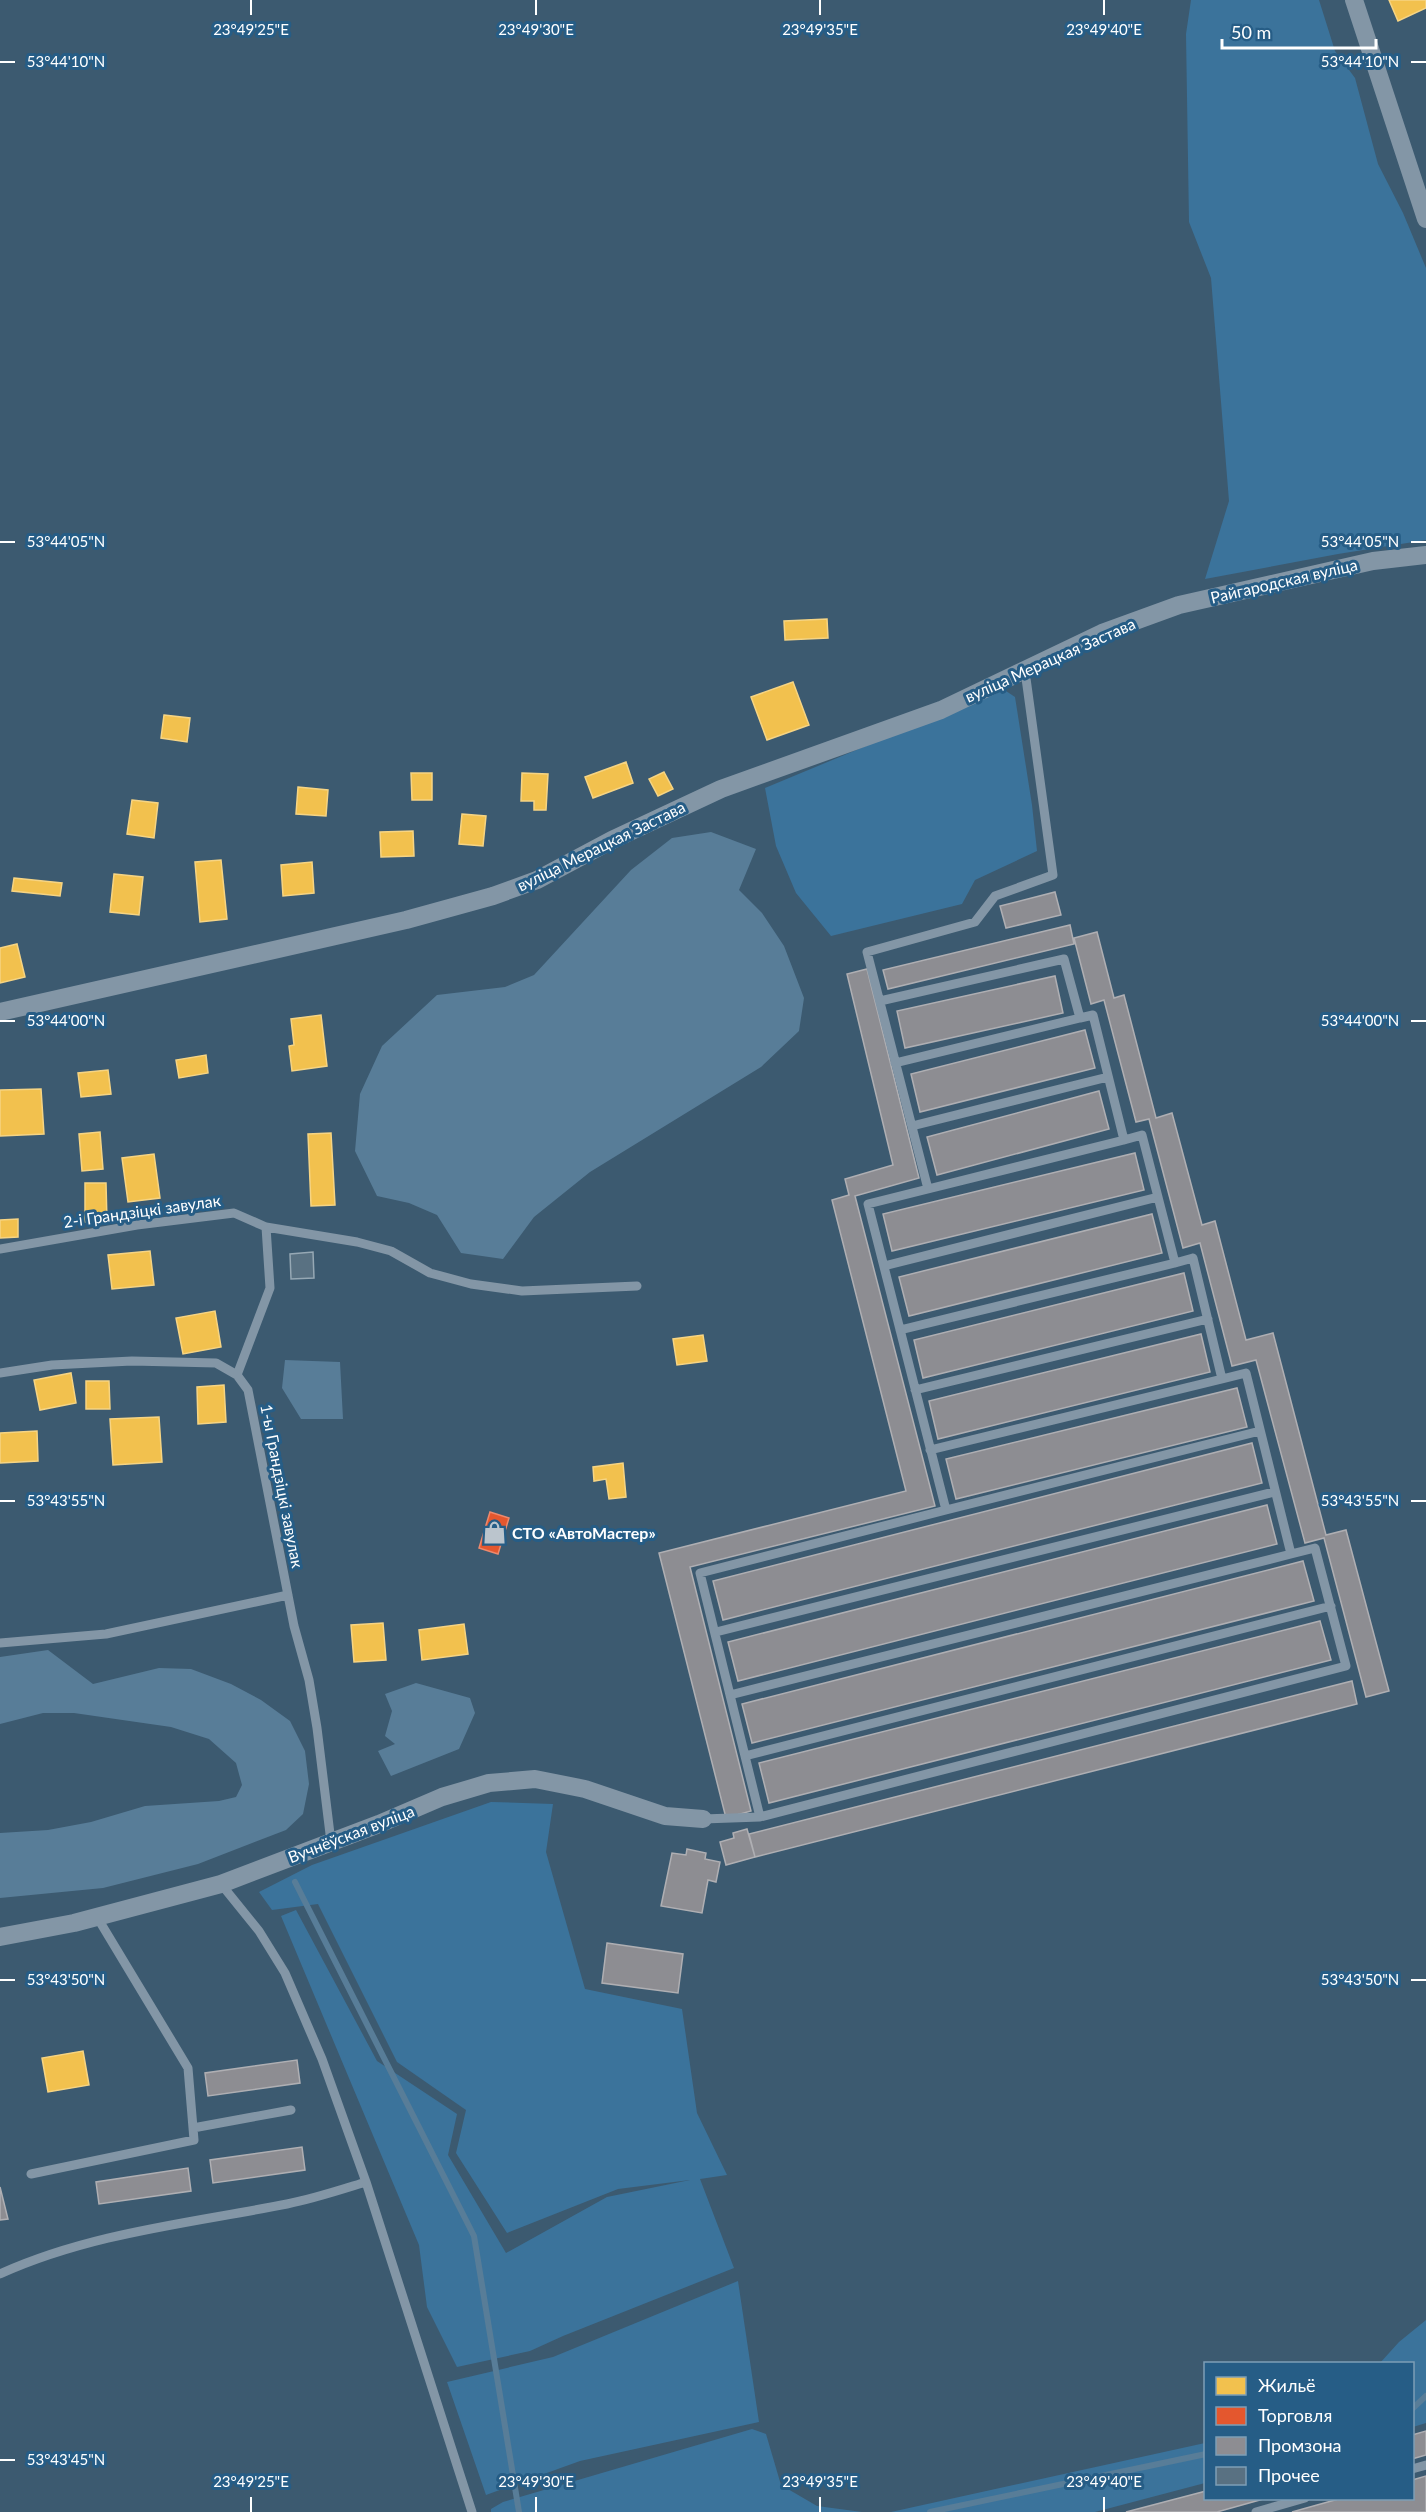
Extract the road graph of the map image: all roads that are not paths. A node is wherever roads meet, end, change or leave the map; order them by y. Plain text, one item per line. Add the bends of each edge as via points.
1 (1354, 0) edge
2 (1426, 219) edge
3 (1426, 555) edge
4 (1179, 605) joint
5 (1026, 671) junction
6 (880, 1001) junction
7 (0, 1012) edge
8 (1080, 1018) junction
9 (895, 1063) junction
10 (1108, 1077) junction
11 (912, 1126) junction
12 (1124, 1140) junction
13 (928, 1189) junction
14 (1158, 1197) junction
15 (266, 1227) junction
16 (0, 1250) edge
17 (1175, 1263) junction
18 (884, 1266) junction
19 (637, 1286) dead end
20 (1208, 1319) junction
21 (900, 1330) junction
22 (0, 1373) edge
23 (237, 1375) junction
24 (1222, 1378) junction
25 (915, 1390) junction
26 (1260, 1431) junction
27 (930, 1450) junction
28 (1274, 1492) junction
29 (946, 1510) junction
30 (1291, 1554) junction
31 (288, 1595) junction
32 (1331, 1606) junction
33 (716, 1632) junction
34 (0, 1643) edge
35 (730, 1695) junction
36 (745, 1756) junction
37 (760, 1817) junction
38 (703, 1819) joint
39 (331, 1842) junction
40 (221, 1884) junction
41 (97, 1917) junction
42 (0, 1936) edge
43 (291, 2110) dead end
44 (193, 2128) junction
45 (31, 2174) dead end
46 (366, 2182) junction
47 (0, 2274) edge
48 (1301, 2500) edge
49 (472, 2512) edge
50 (1256, 2512) edge

1 - 2 street
3 - 4 street, Райгародская вуліца via 1373,561
4 - 5 street, вуліца Мерацкая Застава via 1102,633
5 - 6 lane via 1053,875 995,896 975,922 867,952
5 - 7 street, вуліца Мерацкая Застава via 941,710 721,789 537,880 493,896 406,920
6 - 8 lane via 1064,959
6 - 9 lane
8 - 9 lane
8 - 10 lane via 1093,1015
9 - 11 lane
10 - 11 lane
10 - 12 lane
11 - 13 lane
12 - 13 lane
12 - 14 lane via 1142,1136
13 - 18 lane via 868,1204
14 - 17 lane
14 - 18 lane
15 - 16 lane, 2-і Грандзіцкі завулак via 234,1213 137,1225
15 - 19 lane, 2-і Грандзіцкі завулак via 391,1251 430,1273 471,1284 522,1291
15 - 23 lane via 270,1288
17 - 20 lane via 1193,1258
17 - 21 lane
18 - 21 lane
20 - 24 lane
20 - 25 lane
21 - 25 lane
22 - 23 lane via 52,1365 132,1361 216,1363
23 - 31 lane, 1-ы Грандзіцкі завулак via 248,1390
24 - 26 lane via 1246,1373
24 - 27 lane
25 - 27 lane
26 - 28 lane
26 - 29 lane
27 - 29 lane
28 - 30 lane
28 - 33 lane
29 - 33 lane via 700,1573
30 - 32 lane via 1315,1548
30 - 35 lane
31 - 34 lane via 106,1634
31 - 39 lane, 1-ы Грандзіцкі завулак via 315,1718
32 - 36 lane
32 - 37 lane via 1347,1666
33 - 35 lane
35 - 36 lane
36 - 37 lane
37 - 38 lane
38 - 39 street, Вучнёўская вуліца via 665,1816 585,1789 535,1779 489,1783 442,1797
39 - 40 street, Вучнёўская вуліца
40 - 41 street, Вучнёўская вуліца
40 - 46 lane via 259,1931 285,1973 322,2059
41 - 42 street, Вучнёўская вуліца
41 - 44 lane via 188,2068
43 - 44 lane
44 - 45 lane via 194,2140
46 - 47 lane via 290,2203 155,2228 42,2256
46 - 49 lane
48 - 50 lane

